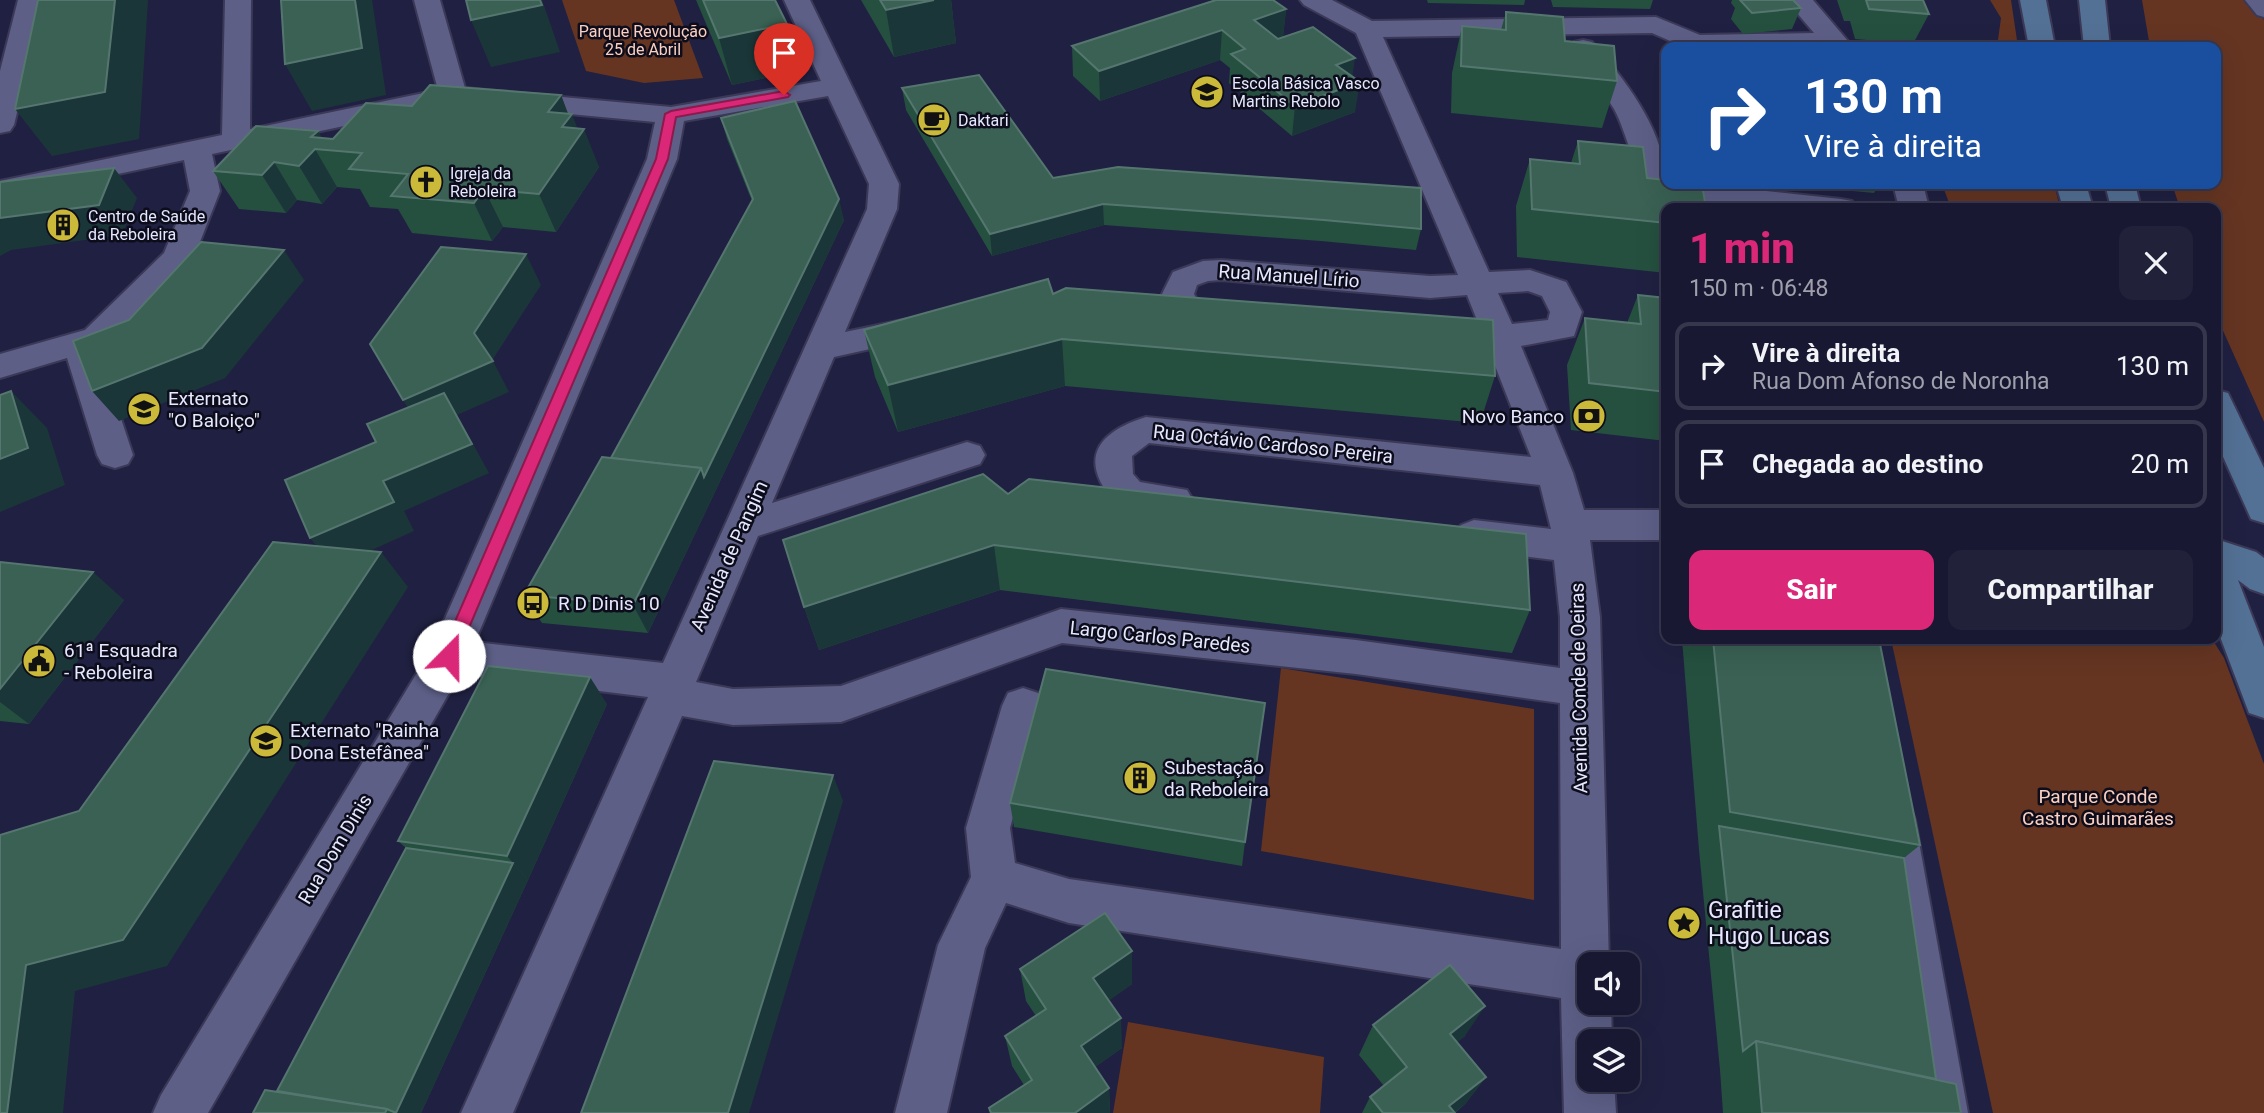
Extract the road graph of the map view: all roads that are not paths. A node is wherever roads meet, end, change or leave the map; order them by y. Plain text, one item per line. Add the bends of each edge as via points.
1 (32, 0) edge
2 (238, 0) edge
3 (427, 0) edge
4 (797, 0) edge
5 (1313, 0) edge
6 (1799, 0) edge
7 (2033, 0) edge
8 (2092, 0) edge
9 (2254, 0) edge
10 (2264, 11) edge
11 (1561, 27) junction
12 (1367, 29) junction
13 (1693, 42) edge
14 (1835, 42) edge
15 (2041, 42) edge
16 (2096, 42) edge
17 (837, 86) junction
18 (453, 94) junction
19 (671, 114) junction
20 (0, 125) edge
21 (236, 141) junction
22 (197, 150) junction
23 (1661, 178) edge
24 (1685, 189) edge
25 (0, 190) edge
26 (1795, 203) edge
27 (1478, 283) junction
28 (953, 320) edge
29 (1501, 337) junction
30 (79, 343) junction
31 (820, 349) junction
32 (0, 366) edge
33 (2221, 413) edge
34 (114, 455) dead end
35 (967, 455) dead end
36 (1555, 473) junction
37 (1213, 505) edge
38 (2264, 509) edge
39 (1661, 526) edge
40 (741, 527) junction
41 (1435, 531) edge
42 (1571, 536) junction
43 (2221, 556) edge
44 (2264, 578) edge
45 (2221, 597) edge
46 (2227, 623) edge
47 (449, 656) junction
48 (1579, 688) junction
49 (670, 689) junction
50 (2264, 700) edge
51 (1023, 706) dead end
52 (1892, 785) edge
53 (994, 878) junction
54 (1584, 952) edge
55 (1577, 976) edge
56 (1586, 1015) edge
57 (179, 1113) edge
58 (487, 1113) edge
59 (921, 1113) edge
60 (1590, 1113) edge
61 (1949, 1113) edge

1 - 20 street
2 - 21 street
3 - 18 street
4 - 17 street, Avenida de Pangim
5 - 12 street
6 - 14 street
7 - 15 main road
8 - 16 main road
9 - 10 lane
11 - 12 street
11 - 13 street via 1656,25
11 - 23 street via 1610,81
12 - 27 street, Avenida Conde de Oeiras
17 - 19 street
17 - 31 street, Avenida de Pangim via 884,184 882,209
18 - 19 street
18 - 21 street
19 - 47 street, Rua Dom Dinis via 662,159
21 - 22 street
22 - 25 street
22 - 30 street via 205,191 178,257 97,338
24 - 26 street
27 - 29 street, Avenida Conde de Oeiras
27 - 29 street, Rua Manuel Lírio via 1530,280 1555,289 1566,312 1562,328
27 - 29 street, Rua Manuel Lírio via 1430,287 1212,270 1184,279 1178,294 1185,307 1197,312 1359,331
28 - 31 street
29 - 36 street, Avenida Conde de Oeiras
30 - 32 street
30 - 34 street
31 - 40 street, Avenida de Pangim
33 - 38 main road
35 - 40 street
36 - 37 street, Rua Octávio Cardoso Pereira via 1146,430 1127,436 1114,455 1115,477 1130,495
36 - 42 street, Avenida Conde de Oeiras
39 - 42 street
40 - 49 street, Avenida de Pangim
41 - 42 street
42 - 48 street, Avenida Conde de Oeiras via 1580,617
43 - 44 main road
45 - 46 main road
46 - 50 main road
47 - 49 street, Largo Carlos Paredes
47 - 57 street, Rua Dom Dinis
48 - 49 street, Largo Carlos Paredes via 1356,657 1061,626 841,704 733,707
48 - 54 street, Avenida Conde de Oeiras
49 - 58 street, Avenida de Pangim
51 - 53 street via 988,828
52 - 61 lane
53 - 55 street via 1069,901
53 - 59 street via 962,945
56 - 60 street, Avenida Conde de Oeiras

